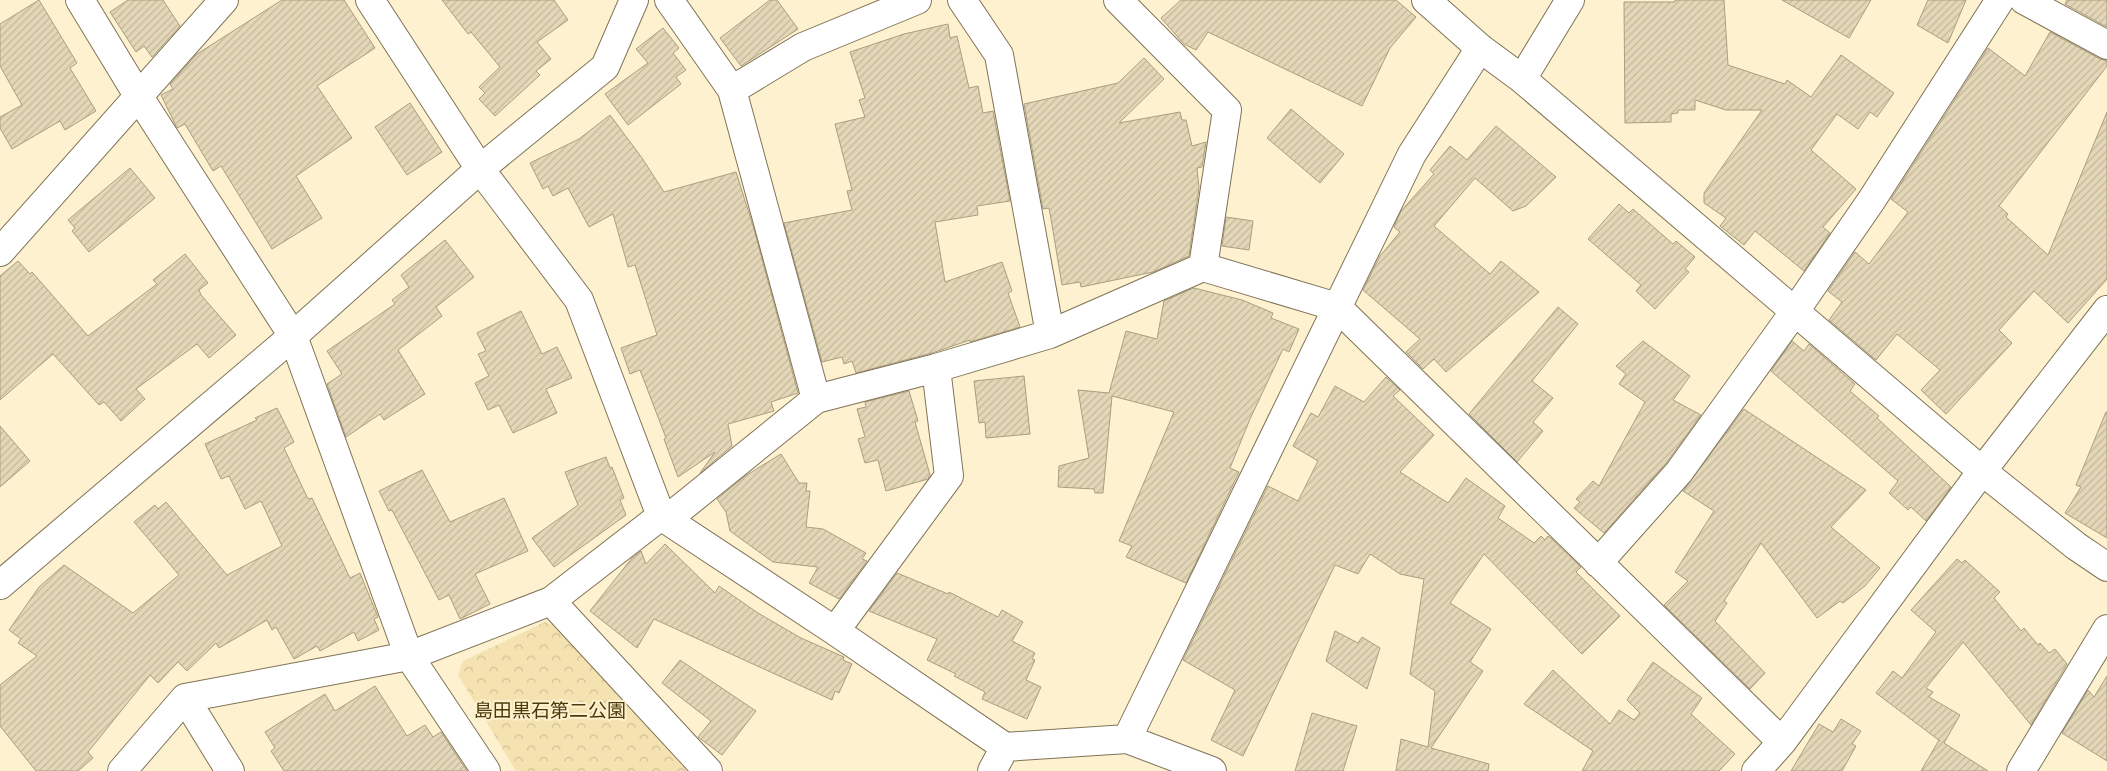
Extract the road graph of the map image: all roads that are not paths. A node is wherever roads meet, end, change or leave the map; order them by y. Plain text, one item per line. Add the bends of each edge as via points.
1 (80, 0) edge
2 (224, 0) edge
3 (370, 0) edge
4 (634, 0) edge
5 (669, 0) edge
6 (917, 0) edge
7 (962, 0) edge
8 (1118, 0) edge
9 (1426, 0) edge
10 (1570, 0) edge
11 (2000, 0) edge
12 (2024, 0) edge
13 (2107, 45) edge
14 (1480, 48) junction
15 (1522, 78) junction
16 (732, 90) junction
17 (139, 97) junction
18 (480, 169) junction
19 (0, 252) edge
20 (1203, 267) junction
21 (1337, 307) junction
22 (2107, 310) edge
23 (1796, 311) junction
24 (1050, 334) junction
25 (293, 336) junction
26 (936, 368) junction
27 (816, 399) junction
28 (1982, 471) junction
29 (661, 516) junction
30 (1598, 563) junction
31 (2107, 567) edge
32 (0, 585) edge
33 (551, 601) junction
34 (2107, 629) edge
35 (835, 631) junction
36 (410, 656) junction
37 (185, 698) junction
38 (1127, 739) junction
39 (1782, 742) junction
40 (1004, 747) junction
41 (1205, 770) edge
42 (122, 771) edge
43 (230, 771) edge
44 (486, 771) edge
45 (708, 771) edge
46 (992, 771) edge
47 (1756, 771) edge
48 (2021, 771) edge

1 - 17 street
2 - 17 street
3 - 18 street
4 - 18 street via 605,67
5 - 16 street
6 - 16 street via 803,47
7 - 24 street via 999,55
8 - 20 street via 1228,110
9 - 14 street
10 - 15 street
11 - 23 street
12 - 13 street
14 - 15 street
14 - 21 street via 1412,154
15 - 23 street
16 - 27 street
17 - 19 street
17 - 25 street
18 - 25 street
18 - 29 street via 579,300
20 - 21 street
20 - 24 street
21 - 30 street
21 - 38 street
22 - 28 street
23 - 28 street
23 - 30 street via 1679,472
24 - 26 street
25 - 32 street
25 - 36 street
26 - 27 street
26 - 35 street via 948,476
27 - 29 street via 676,512
28 - 31 street
28 - 39 street
29 - 33 street
29 - 35 street
30 - 39 street
33 - 36 street
33 - 45 street
34 - 48 street
35 - 40 street
36 - 37 street
36 - 44 street
37 - 42 street
37 - 43 street
38 - 40 street
38 - 41 street
39 - 47 street
40 - 46 street

